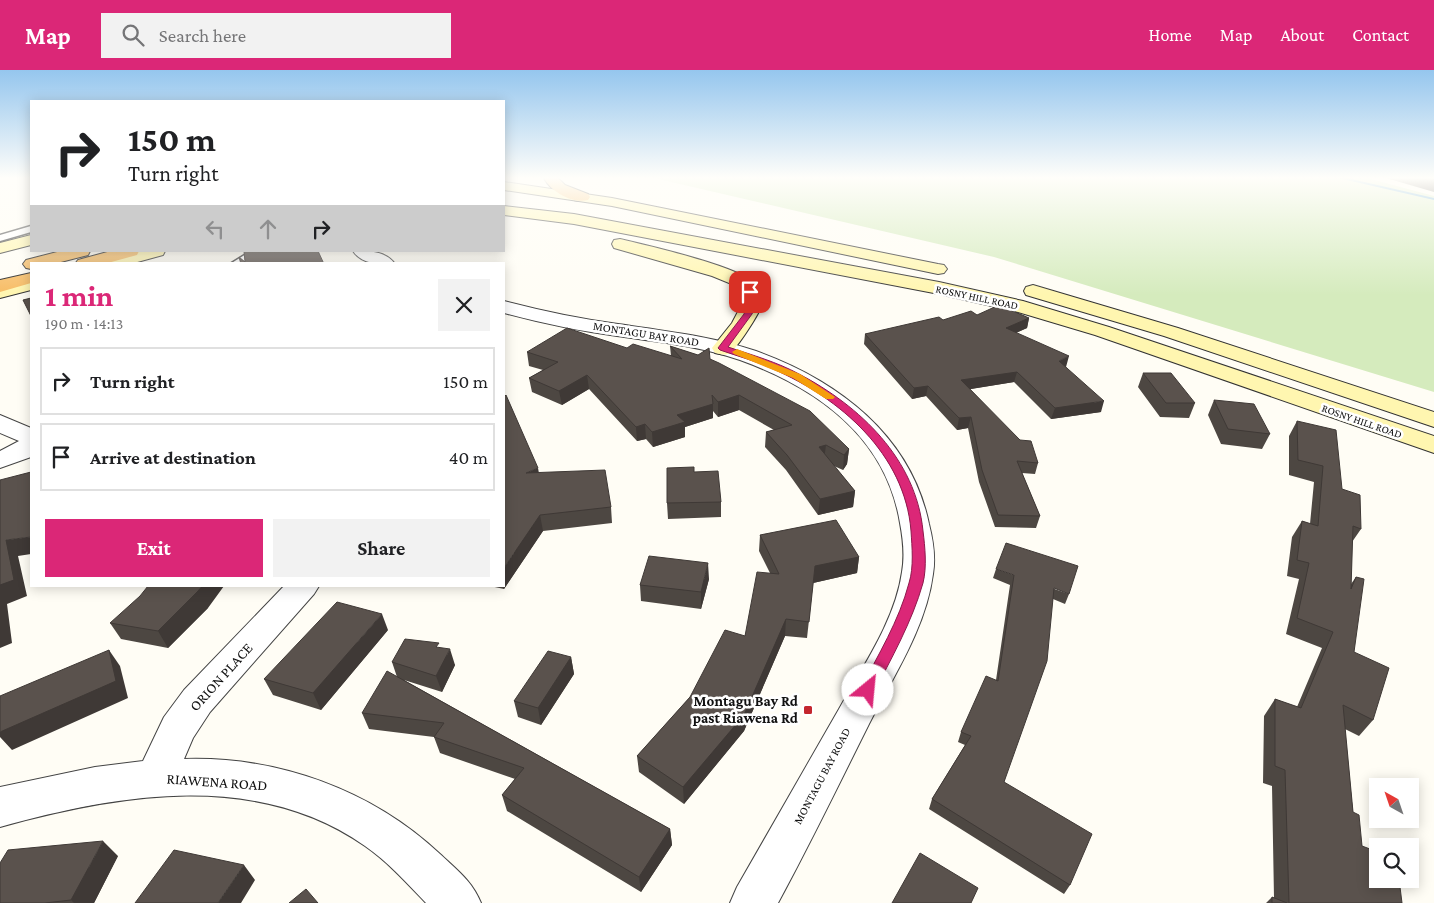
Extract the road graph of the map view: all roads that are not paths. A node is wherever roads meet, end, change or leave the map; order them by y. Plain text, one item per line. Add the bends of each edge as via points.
1 (505, 217) edge
2 (557, 217) edge
3 (679, 217) edge
4 (30, 229) edge
5 (0, 238) edge
6 (30, 240) edge
7 (0, 248) edge
8 (78, 252) edge
9 (127, 252) edge
10 (153, 252) edge
11 (256, 252) edge
12 (363, 252) edge
13 (40, 262) edge
14 (91, 262) edge
15 (117, 262) edge
16 (239, 262) edge
17 (382, 262) edge
18 (30, 264) edge
19 (0, 272) edge
20 (30, 278) edge
21 (30, 284) edge
22 (0, 286) edge
23 (0, 292) edge
24 (505, 307) edge
25 (1184, 336) junction
26 (723, 348) junction
27 (1434, 420) edge
28 (0, 422) edge
29 (1434, 433) edge
30 (30, 437) edge
31 (30, 445) edge
32 (1434, 445) edge
33 (0, 460) edge
34 (302, 587) edge
35 (155, 778) junction
36 (0, 807) edge
37 (458, 903) edge
38 (753, 903) edge

1 - 26 main road via 568,228 740,281 750,292 752,304
2 - 32 main road, ROSNY HILL ROAD via 940,288 1023,307
3 - 25 main road, ROSNY HILL ROAD via 1014,286
4 - 5 lane
6 - 7 main road
8 - 13 highway
9 - 14 highway
10 - 15 main road
11 - 16 lane
12 - 17 street
18 - 19 highway
20 - 22 highway
21 - 23 main road
24 - 26 street, MONTAGU BAY ROAD via 579,324
25 - 27 main road, ROSNY HILL ROAD
25 - 29 main road
26 - 38 street, MONTAGU BAY ROAD via 796,376 862,422 898,467 908,489 919,551 917,582 905,616
28 - 30 street
31 - 33 street
34 - 35 street, ORION PLACE via 197,701 178,729
35 - 36 street, RIAWENA ROAD via 97,784
35 - 37 street, RIAWENA ROAD via 257,782 300,792 340,808 403,850

